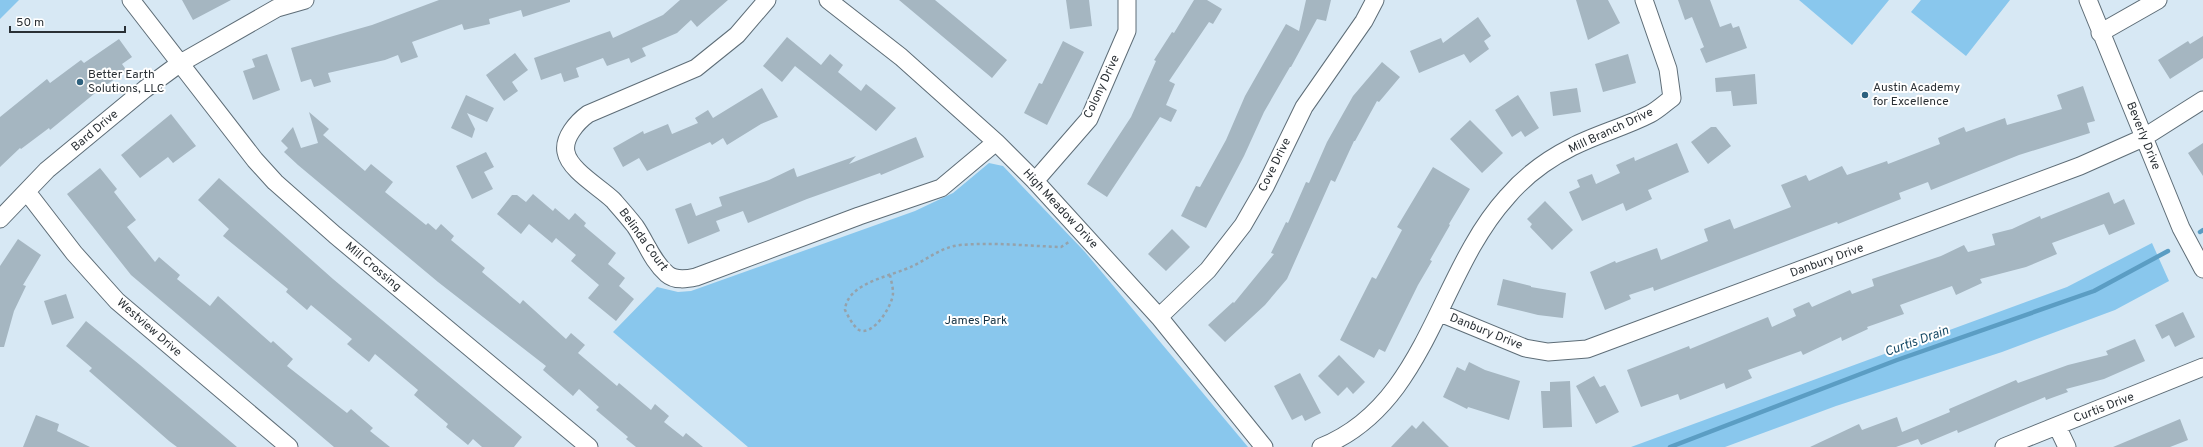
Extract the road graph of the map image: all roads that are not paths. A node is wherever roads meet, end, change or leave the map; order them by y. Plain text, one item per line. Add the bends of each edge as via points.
1 (131, 0) edge
2 (304, 0) edge
3 (767, 0) edge
4 (828, 0) edge
5 (1127, 0) edge
6 (1375, 0) edge
7 (1644, 0) edge
8 (2088, 0) edge
9 (2158, 0) edge
10 (2100, 33) junction
11 (179, 64) junction
12 (2203, 100) edge
13 (2143, 138) junction
14 (996, 142) junction
15 (1035, 181) junction
16 (27, 192) junction
17 (0, 219) edge
18 (2203, 269) edge
19 (1440, 313) junction
20 (1159, 316) junction
21 (2203, 367) edge
22 (2057, 426) junction
23 (289, 447) edge
24 (589, 447) edge
25 (1264, 447) edge
26 (1321, 447) edge
27 (2004, 447) edge
28 (2067, 447) edge

1 - 11 street, Mill Crossing
2 - 11 street, Bard Drive via 277,8
3 - 14 street, Belinda Court via 737,35 696,68 588,114 576,123 566,144 566,153 574,166 612,200 635,226 648,251 668,275 683,280 696,277 941,188
4 - 14 street, High Meadow Drive via 902,57
5 - 15 street, Colony Drive via 1127,31 1089,119
6 - 20 street, Cove Drive via 1364,21 1304,107 1265,187 1243,225 1208,270
7 - 19 street, Mill Branch Drive via 1668,69 1672,98 1651,114 1571,148 1523,180 1479,232
8 - 10 street, Beverly Drive
9 - 10 street
10 - 13 street, Beverly Drive
11 - 16 street, Bard Drive via 48,170
11 - 24 street, Mill Crossing via 274,182
12 - 13 street, Danbury Drive
13 - 18 street, Beverly Drive via 2181,228
13 - 19 street, Danbury Drive via 2080,166 1587,349 1548,352 1525,348
14 - 15 street, High Meadow Drive
15 - 20 street, High Meadow Drive
16 - 17 street, Bard Drive
16 - 23 street, Westview Drive via 74,253 117,301
19 - 26 street, Mill Branch Drive via 1410,367 1385,402 1363,423
20 - 25 street, High Meadow Drive
21 - 22 street, Curtis Drive
22 - 27 street, Curtis Drive
22 - 28 street

